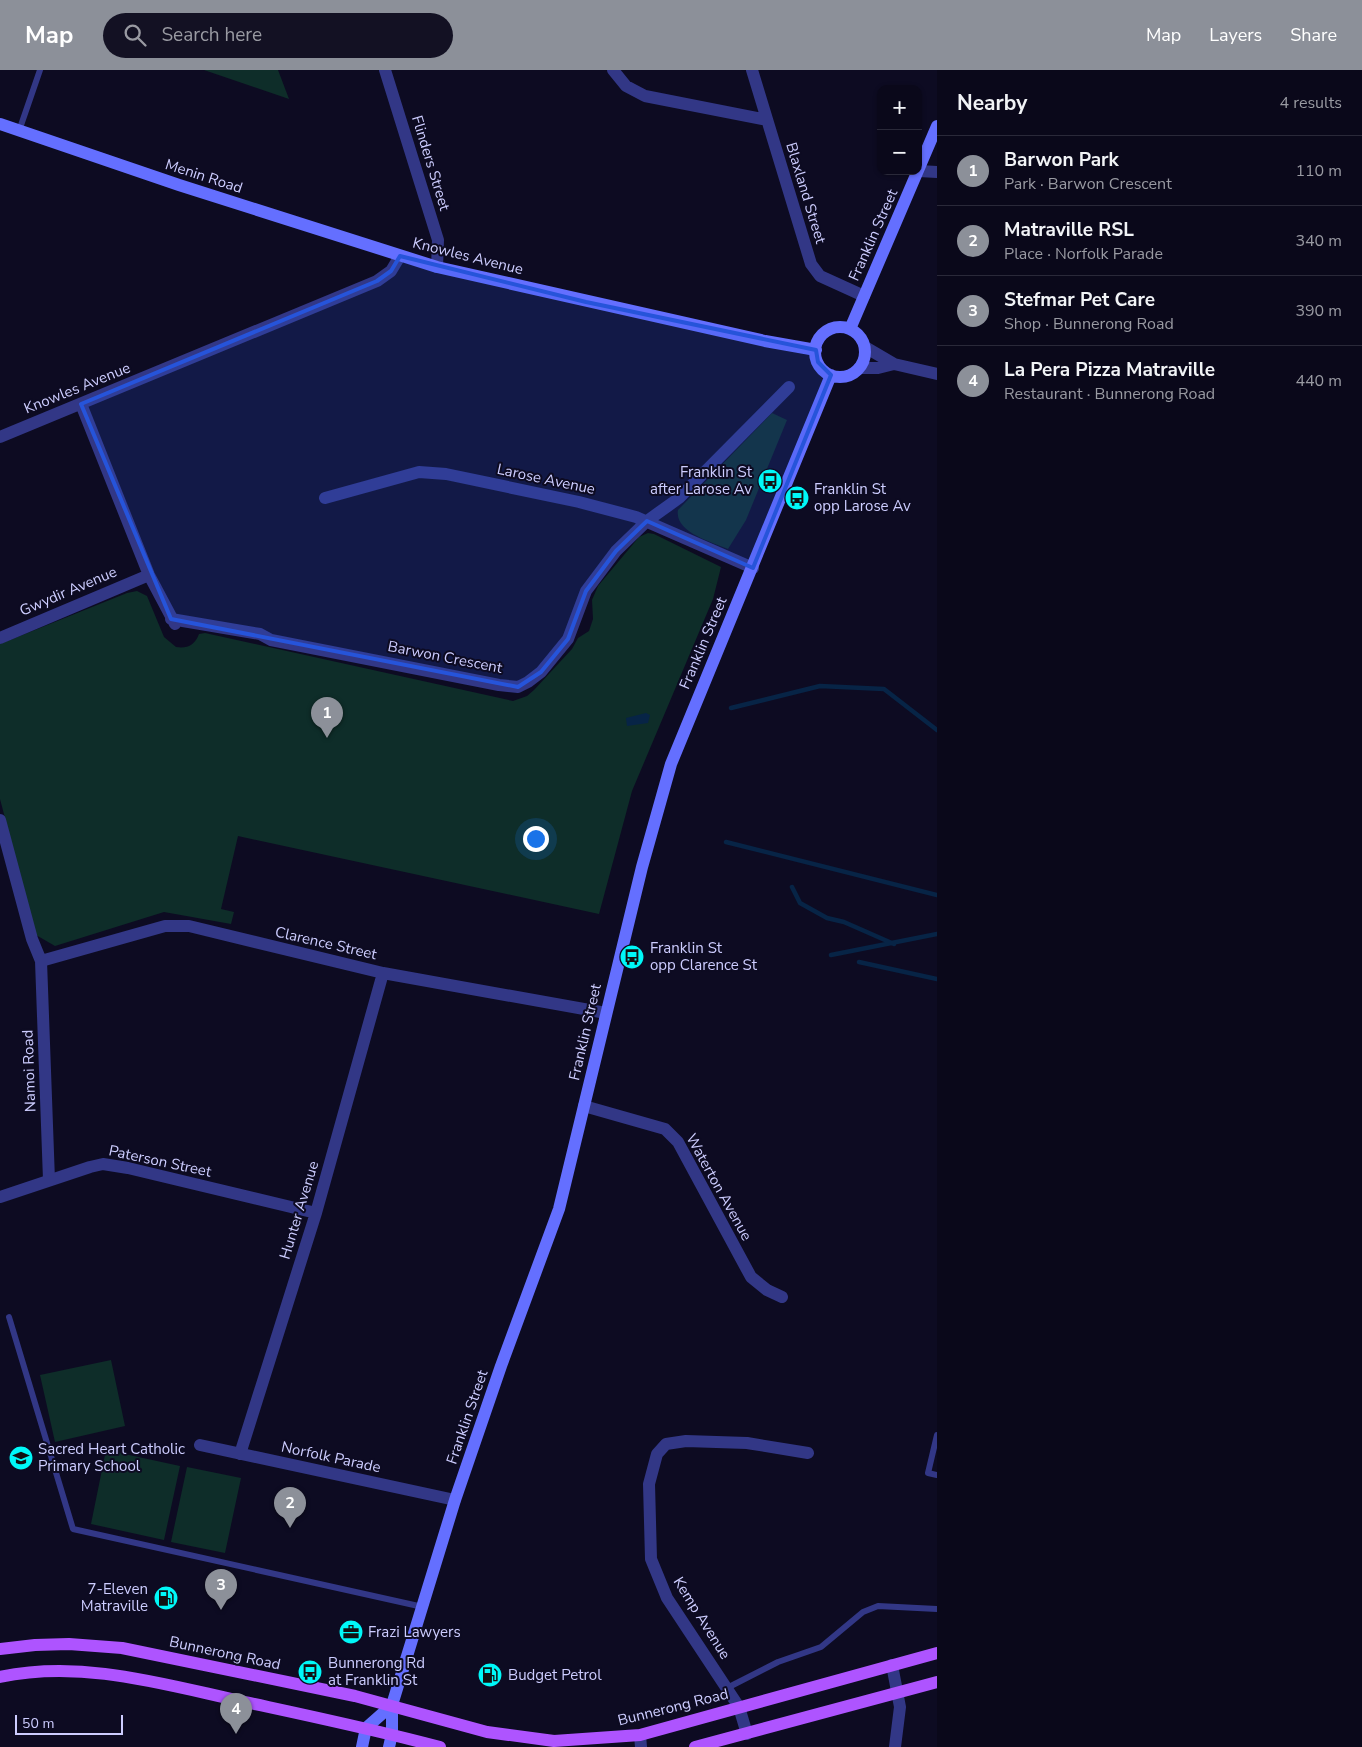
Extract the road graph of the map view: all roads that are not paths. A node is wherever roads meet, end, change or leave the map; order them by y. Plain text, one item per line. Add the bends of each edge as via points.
1 (40, 70) edge
2 (385, 70) edge
3 (613, 70) edge
4 (752, 70) edge
5 (767, 120) junction
6 (0, 124) edge
7 (937, 126) edge
8 (20, 131) junction
9 (922, 164) edge
10 (922, 171) edge
11 (937, 172) edge
12 (917, 175) edge
13 (400, 256) junction
14 (437, 267) junction
15 (864, 296) junction
16 (850, 329) junction
17 (865, 347) junction
18 (816, 350) junction
19 (894, 364) junction
20 (859, 368) junction
21 (937, 374) edge
22 (831, 375) junction
23 (789, 387) dead end
24 (81, 404) junction
25 (0, 437) edge
26 (325, 498) dead end
27 (647, 521) junction
28 (753, 568) junction
29 (149, 575) junction
30 (171, 619) junction
31 (179, 630) dead end
32 (0, 638) edge
33 (0, 820) edge
34 (42, 961) junction
35 (383, 973) junction
36 (606, 1013) junction
37 (584, 1106) junction
38 (48, 1180) junction
39 (0, 1197) edge
40 (316, 1213) junction
41 (782, 1297) dead end
42 (9, 1317) dead end
43 (937, 1435) edge
44 (200, 1445) dead end
45 (808, 1453) dead end
46 (240, 1454) junction
47 (937, 1475) edge
48 (455, 1500) junction
49 (423, 1607) junction
50 (937, 1609) edge
51 (0, 1649) edge
52 (937, 1653) edge
53 (892, 1665) junction
54 (0, 1677) edge
55 (937, 1682) edge
56 (727, 1688) junction
57 (899, 1692) junction
58 (392, 1705) junction
59 (739, 1708) junction
60 (366, 1728) junction
61 (392, 1734) junction
62 (747, 1734) junction
63 (640, 1741) edge
64 (362, 1747) edge
65 (389, 1747) edge
66 (440, 1747) edge
67 (694, 1747) edge
68 (895, 1747) edge

1 - 8 lane
2 - 14 street, Flinders Street via 438,240
3 - 5 street via 626,86 645,96
4 - 5 street, Blaxland Street
5 - 15 street, Blaxland Street via 814,271
6 - 8 street, Menin Road
7 - 9 street, Franklin Street
8 - 13 street, Menin Road
10 - 11 street
12 - 15 street, Franklin Street
13 - 14 street, Knowles Avenue
13 - 24 street, Knowles Avenue via 391,271 377,281
14 - 18 street, Knowles Avenue
15 - 16 street, Franklin Street
16 - 17 street
16 - 18 street via 828,330 822,335
17 - 19 street
17 - 20 street
18 - 22 street via 818,362
19 - 20 street
19 - 21 street
20 - 22 street via 846,376
22 - 28 street, Franklin Street
23 - 27 street, Barwon Crescent via 679,498
24 - 25 street, Knowles Avenue
24 - 29 street
26 - 27 street, Larose Avenue via 419,472 446,474 605,508
27 - 28 street, Larose Avenue
27 - 30 street, Barwon Crescent via 616,551 586,591 568,639 541,672 518,687
28 - 36 street, Franklin Street via 671,764
29 - 30 street
29 - 32 street, Gwydir Avenue
30 - 31 street
33 - 34 street via 32,939
34 - 35 street, Clarence Street via 165,926 189,926
34 - 38 street, Namoi Road
35 - 36 street, Clarence Street
35 - 40 street, Hunter Avenue
36 - 37 street, Franklin Street
37 - 41 street, Waterton Avenue via 665,1129 678,1142 751,1277
37 - 48 street, Franklin Street via 560,1209
38 - 39 street, Paterson Street
38 - 40 street, Paterson Street via 104,1164
40 - 46 street, Hunter Avenue
42 - 49 lane via 73,1529
43 - 47 lane via 928,1473
44 - 46 street, Norfolk Parade
45 - 56 street, Kemp Avenue via 747,1443 686,1441 666,1444 653,1451 649,1484 651,1558 668,1598
46 - 48 street, Norfolk Parade
48 - 49 street, Franklin Street
49 - 58 street, Franklin Street
50 - 56 lane via 878,1606 863,1612 821,1647 778,1662
51 - 58 main road, Bunnerong Road via 35,1644 122,1648
52 - 53 main road, Bunnerong Road
53 - 57 street
53 - 59 main road, Bunnerong Road
54 - 60 main road via 39,1671 107,1673
55 - 57 main road
56 - 59 street, Kemp Avenue
57 - 62 main road
57 - 68 street via 900,1721
58 - 60 street
58 - 61 street
58 - 63 main road, Bunnerong Road via 487,1732 535,1740
59 - 62 street, Kemp Avenue
59 - 63 main road, Bunnerong Road
60 - 61 main road
60 - 64 street
61 - 65 street
61 - 66 main road
62 - 67 main road

